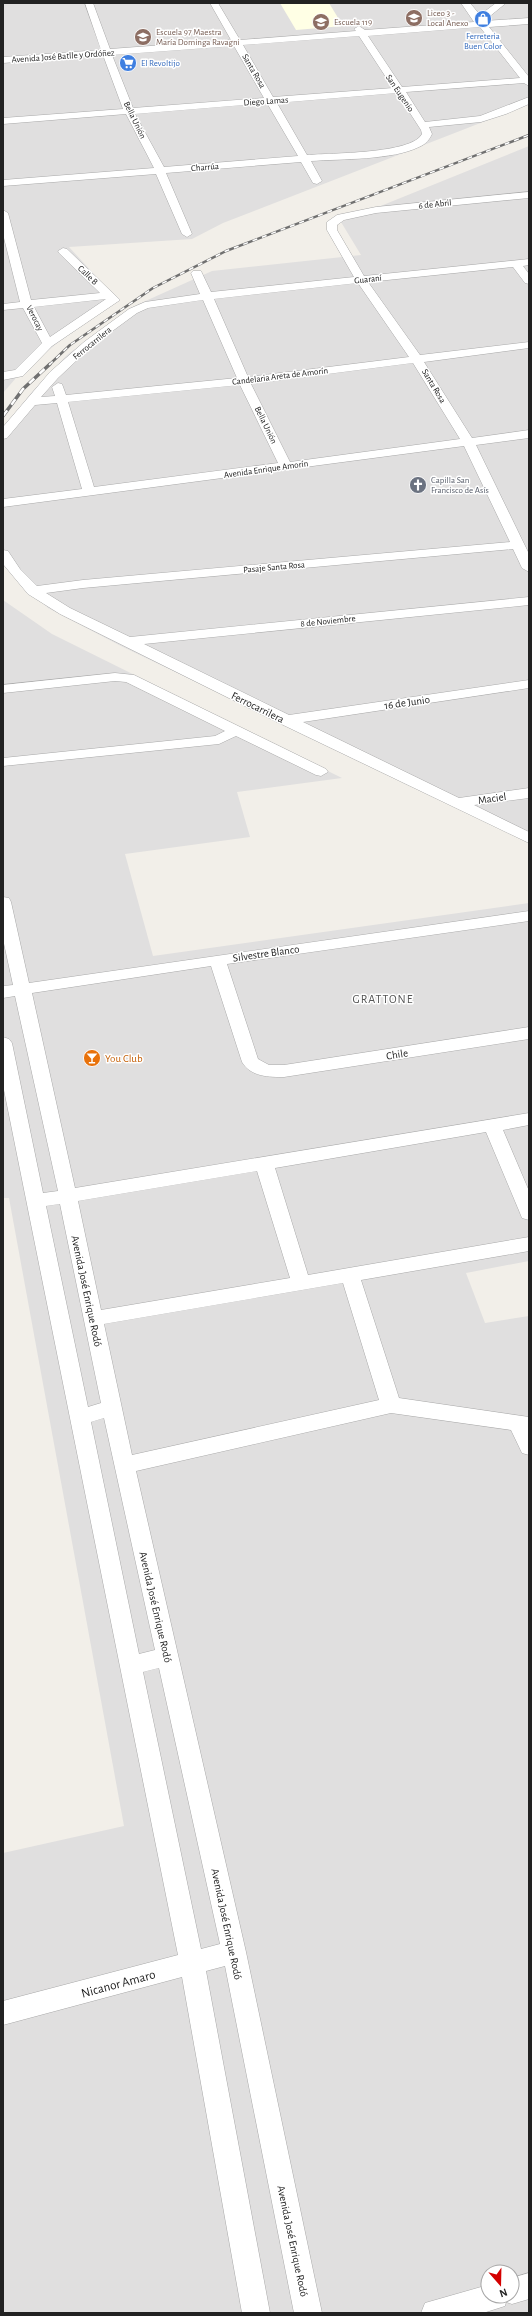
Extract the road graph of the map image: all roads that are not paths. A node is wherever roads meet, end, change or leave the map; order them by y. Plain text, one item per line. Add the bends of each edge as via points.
1 (89, 3) edge
2 (214, 3) edge
3 (465, 3) edge
4 (500, 5) edge
5 (529, 17) edge
6 (507, 21) junction
7 (529, 21) edge
8 (480, 23) junction
9 (360, 32) junction
10 (237, 41) junction
11 (105, 50) junction
12 (3, 55) edge
13 (3, 60) edge
14 (528, 81) edge
15 (398, 90) junction
16 (270, 100) junction
17 (529, 100) edge
18 (129, 112) junction
19 (3, 121) edge
20 (422, 125) junction
21 (304, 158) junction
22 (160, 170) junction
23 (317, 181) dead end
24 (3, 183) edge
25 (529, 195) edge
26 (3, 213) edge
27 (341, 217) joint
28 (187, 234) dead end
29 (8, 243) edge
30 (63, 251) dead end
31 (529, 262) edge
32 (516, 264) junction
33 (197, 273) dead end
34 (361, 280) junction
35 (529, 281) edge
36 (207, 296) junction
37 (111, 297) junction
38 (27, 305) junction
39 (3, 307) edge
40 (48, 344) junction
41 (529, 346) edge
42 (417, 360) junction
43 (54, 375) junction
44 (3, 376) edge
45 (244, 381) junction
46 (62, 398) junction
47 (31, 402) junction
48 (529, 434) edge
49 (3, 435) edge
50 (468, 442) junction
51 (286, 466) junction
52 (89, 492) junction
53 (3, 504) edge
54 (516, 545) junction
55 (3, 554) edge
56 (529, 568) edge
57 (33, 591) junction
58 (529, 601) edge
59 (126, 642) junction
60 (529, 684) edge
61 (3, 689) edge
62 (284, 720) junction
63 (237, 730) junction
64 (3, 762) edge
65 (321, 772) dead end
66 (529, 793) edge
67 (456, 803) junction
68 (529, 838) edge
69 (3, 902) edge
70 (529, 916) edge
71 (217, 960) junction
72 (13, 991) edge
73 (529, 1033) edge
74 (3, 1043) edge
75 (529, 1119) edge
76 (492, 1125) junction
77 (264, 1163) junction
78 (68, 1196) junction
79 (36, 1201) junction
80 (529, 1213) edge
81 (529, 1244) edge
82 (350, 1275) junction
83 (301, 1284) junction
84 (93, 1319) junction
85 (390, 1405) junction
86 (112, 1408) junction
87 (79, 1417) junction
88 (524, 1424) edge
89 (529, 1447) edge
90 (124, 1465) junction
91 (167, 1656) junction
92 (130, 1666) junction
93 (234, 1952) junction
94 (192, 1963) junction
95 (3, 2013) edge
96 (480, 2300) edge
97 (256, 2313) edge
98 (308, 2313) edge
99 (435, 2313) edge

1 - 11 street, Bella Unión
2 - 10 street, Santa Rosa
3 - 8 street
4 - 6 street
4 - 8 street
5 - 6 street, Avenida José Batlle y Ordóñez
6 - 7 street, Avenida José Batlle y Ordóñez
6 - 8 street, Avenida José Batlle y Ordóñez
8 - 9 street, Avenida José Batlle y Ordóñez
8 - 14 street
9 - 10 street, Avenida José Batlle y Ordóñez
9 - 15 street, San Eugenio
10 - 11 street, Avenida José Batlle y Ordóñez
10 - 16 street, Santa Rosa
11 - 12 street, Avenida José Batlle y Ordóñez
11 - 13 street, Avenida José Batlle y Ordóñez
11 - 18 street, Bella Unión
14 - 15 street, Diego Lamas
15 - 16 street, Diego Lamas
15 - 20 street, San Eugenio
16 - 18 street, Diego Lamas
16 - 21 street, Santa Rosa
17 - 20 street via 482,119
18 - 19 street, Diego Lamas
18 - 22 street, Bella Unión
20 - 21 street, Charrúa via 428,134 426,139 407,148
21 - 22 street, Charrúa
21 - 23 street, Santa Rosa
22 - 24 street, Charrúa
22 - 28 street, Bella Unión
25 - 27 street, 6 de Abril via 376,210
26 - 29 street, Verocay
27 - 34 street, Santa Rosa via 331,224 332,230
29 - 38 street, Verocay
30 - 37 street, Calle B
31 - 32 street, Guaraní
32 - 34 street, Guaraní
32 - 35 street
33 - 36 street, Bella Unión
34 - 36 street, Guaraní
34 - 42 street, Santa Rosa
36 - 43 street, Ferrocarrilera via 145,304 88,344
36 - 45 street, Bella Unión
37 - 38 street
37 - 40 street
38 - 39 street
38 - 40 street, Verocay
40 - 44 street, Verocay via 20,373
41 - 42 street, Candelaria Areta de Amorín
42 - 45 street, Candelaria Areta de Amorín
42 - 50 street, Santa Rosa
43 - 46 street
43 - 47 street, Ferrocarrilera
45 - 46 street, Candelaria Areta de Amorín
45 - 51 street, Bella Unión
46 - 47 street, Candelaria Areta de Amorín
46 - 52 street
47 - 49 street, Ferrocarrilera
48 - 50 street, Avenida Enrique Amorín
50 - 51 street, Avenida Enrique Amorín
50 - 54 street, Santa Rosa
51 - 52 street, Avenida Enrique Amorín
52 - 53 street, Avenida Enrique Amorín
54 - 56 street, Santa Rosa
54 - 57 street, Pasaje Santa Rosa via 83,584
55 - 57 street, Ferrocarrilera via 20,579
57 - 59 street, Ferrocarrilera via 53,605
58 - 59 street, 8 de Noviembre
59 - 62 street, Ferrocarrilera
60 - 62 street, 16 de Junio
61 - 63 street via 115,677 129,678
62 - 67 street, Ferrocarrilera
63 - 64 street via 219,740
63 - 65 street
66 - 67 street, Maciel
67 - 68 street, Ferrocarrilera
69 - 72 street, Avenida José Enrique Rodó
70 - 71 street, Silvestre Blanco
71 - 72 street, Silvestre Blanco
71 - 73 street, Chile via 251,1062 266,1072
72 - 78 street, Avenida José Enrique Rodó
74 - 79 street
75 - 76 street
76 - 77 street
76 - 80 street
77 - 78 street
77 - 83 street
78 - 79 street
78 - 84 street, Avenida José Enrique Rodó
79 - 87 street
81 - 82 street
82 - 83 street
82 - 85 street
83 - 84 street
84 - 86 street, Avenida José Enrique Rodó
85 - 88 street
85 - 90 street
86 - 87 street
86 - 90 street, Avenida José Enrique Rodó
87 - 92 street
88 - 89 street
90 - 91 street, Avenida José Enrique Rodó
91 - 92 street
91 - 93 street, Avenida José Enrique Rodó
92 - 94 street
93 - 94 street, Nicanor Amaro
93 - 98 street, Avenida José Enrique Rodó
94 - 95 street, Nicanor Amaro
94 - 97 street
96 - 99 street

